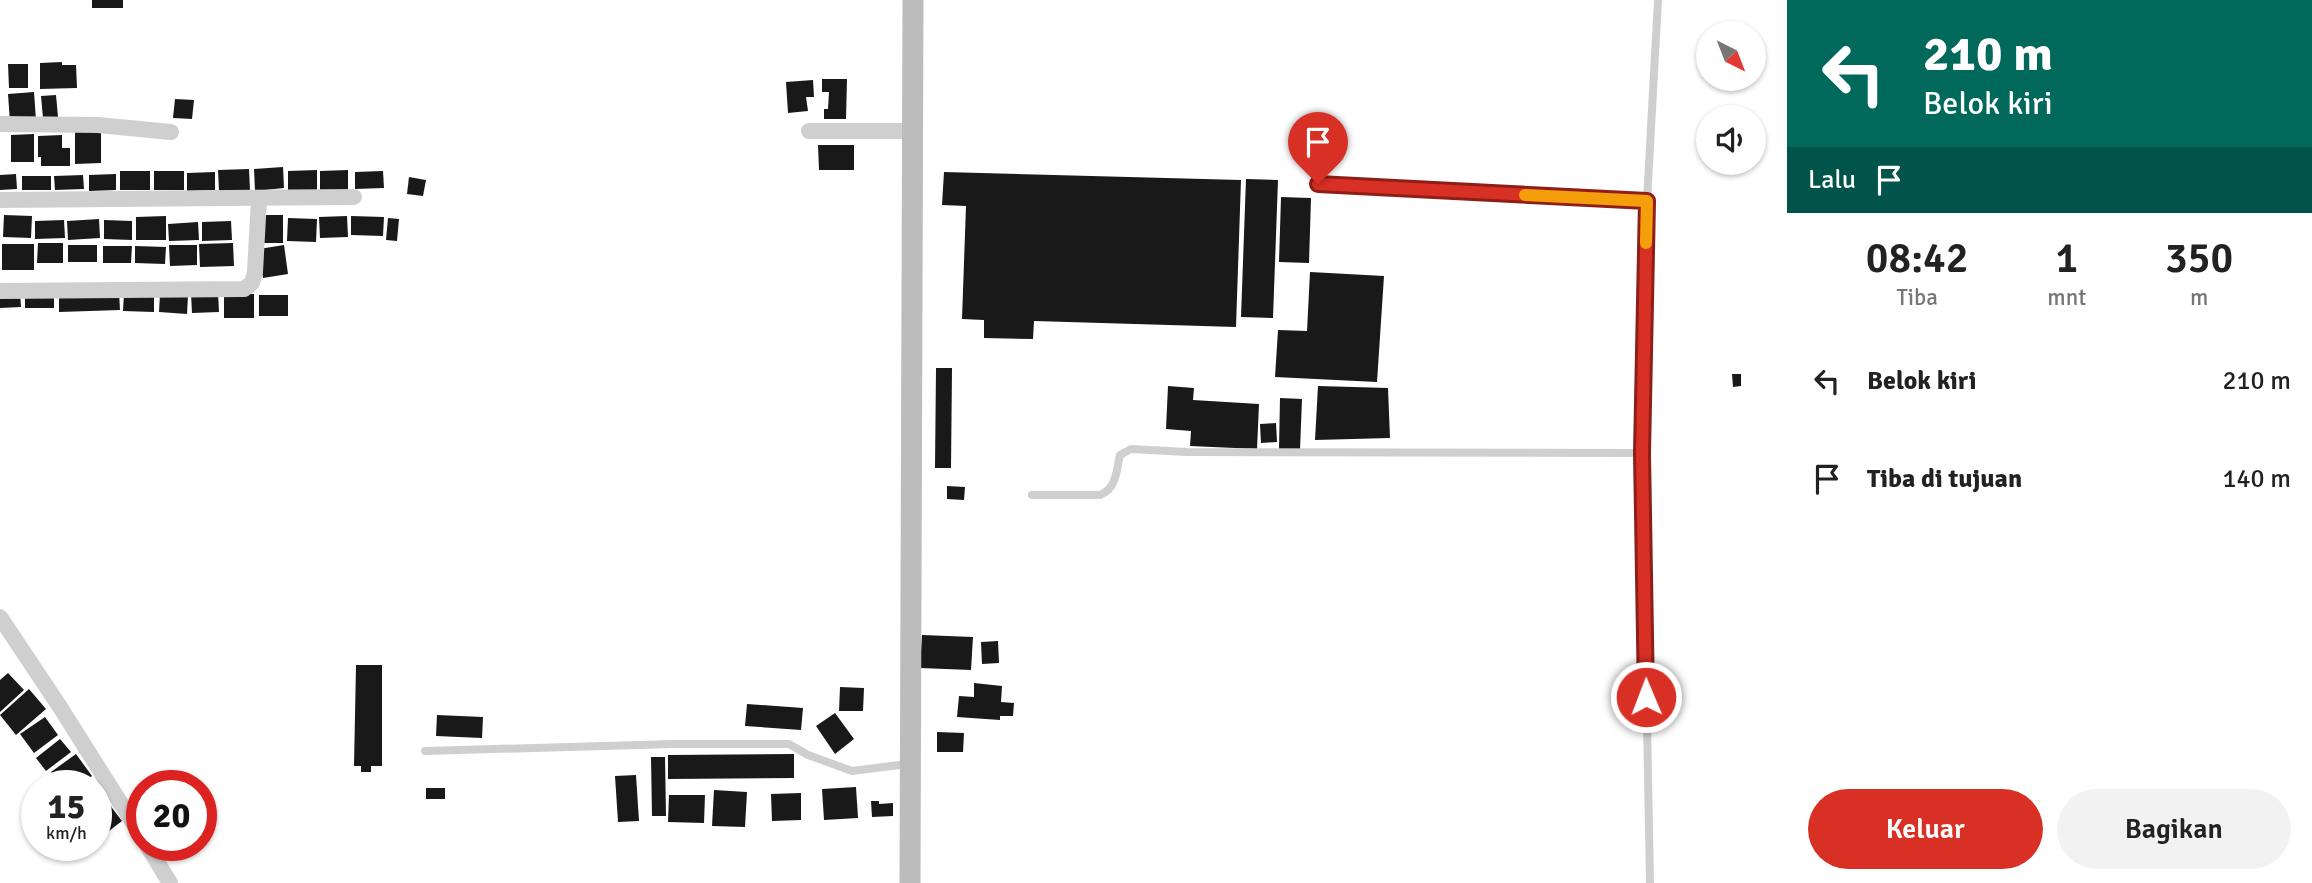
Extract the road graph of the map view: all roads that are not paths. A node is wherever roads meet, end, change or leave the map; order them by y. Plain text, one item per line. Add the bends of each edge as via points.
1 (913, 0) edge
2 (1658, 0) edge
3 (0, 124) edge
4 (808, 131) dead end
5 (912, 131) junction
6 (171, 132) dead end
7 (1318, 184) dead end
8 (355, 198) dead end
9 (259, 199) junction
10 (0, 200) edge
11 (1647, 201) junction
12 (0, 291) edge
13 (1642, 453) junction
14 (1032, 495) dead end
15 (0, 617) edge
16 (425, 751) dead end
17 (910, 763) junction
18 (126, 812) edge
19 (157, 861) edge
20 (170, 883) edge
21 (910, 883) edge
22 (1650, 883) edge

1 - 5 street
2 - 11 lane
3 - 6 street via 98,125
4 - 5 street
5 - 17 street
7 - 11 lane
8 - 9 street
9 - 10 street
9 - 12 street via 255,272 244,289
11 - 13 lane
13 - 14 lane via 1131,449 1119,455 1113,486 1100,495
13 - 22 lane
15 - 18 street
16 - 17 lane via 789,744 852,771
17 - 21 street
19 - 20 street

